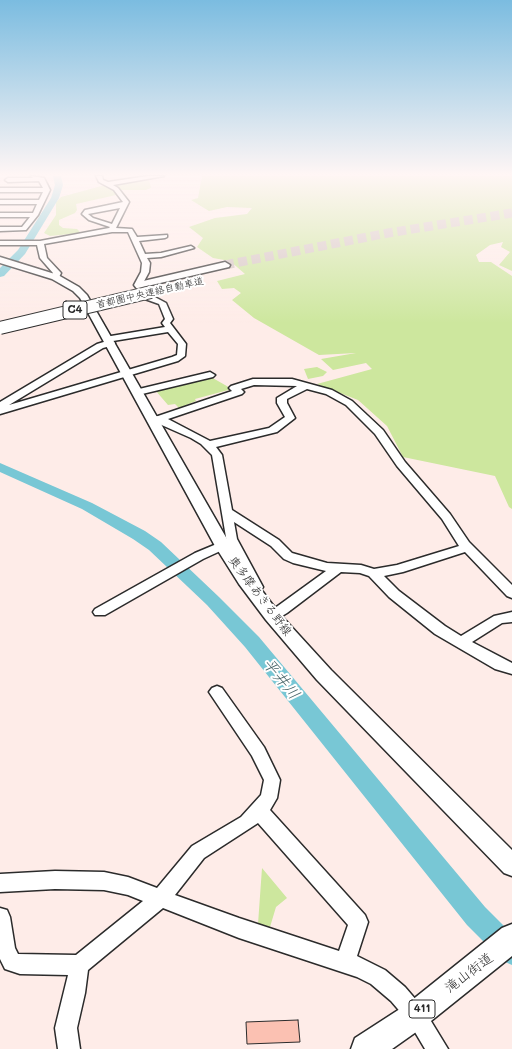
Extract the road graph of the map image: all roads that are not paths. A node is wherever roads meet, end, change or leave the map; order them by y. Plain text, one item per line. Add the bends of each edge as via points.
1 (27, 225) edge
2 (105, 225) edge
3 (114, 225) edge
4 (112, 228) junction
5 (0, 229) edge
6 (165, 236) dead end
7 (136, 239) junction
8 (0, 243) edge
9 (39, 243) junction
10 (191, 248) dead end
11 (143, 256) junction
12 (0, 260) edge
13 (225, 265) tunnel mouth
14 (230, 275) tunnel mouth
15 (55, 277) junction
16 (147, 291) junction
17 (92, 310) junction
18 (0, 320) edge
19 (0, 328) edge
20 (171, 329) junction
21 (110, 341) junction
22 (127, 373) junction
23 (210, 375) dead end
24 (307, 385) junction
25 (138, 392) junction
26 (0, 407) edge
27 (0, 411) edge
28 (156, 419) junction
29 (209, 445) junction
30 (226, 511) junction
31 (223, 546) junction
32 (468, 547) junction
33 (338, 568) junction
34 (374, 573) junction
35 (512, 593) edge
36 (100, 612) dead end
37 (272, 616) junction
38 (512, 617) edge
39 (460, 643) junction
40 (512, 669) edge
41 (217, 692) dead end
42 (259, 811) junction
43 (512, 865) edge
44 (0, 883) edge
45 (160, 899) junction
46 (0, 917) edge
47 (512, 938) edge
48 (345, 962) junction
49 (79, 965) junction
50 (416, 1015) junction
51 (69, 1049) edge
52 (366, 1049) edge
53 (437, 1049) edge

1 - 5 street via 24,229
2 - 4 street
3 - 4 street
4 - 7 street via 130,230
4 - 9 street via 90,238
6 - 7 street
7 - 11 street
8 - 9 street
9 - 15 street via 44,258 57,273
10 - 11 street
11 - 16 street via 145,272 138,285
12 - 15 main road, 奥多摩あきる野線
13 - 16 highway, 首都圏中央連絡自動車道 / C4
14 - 16 highway, 首都圏中央連絡自動車道 / C4
15 - 17 main road, 奥多摩あきる野線 via 76,289
16 - 17 street
16 - 18 highway, 首都圏中央連絡自動車道 / C4
16 - 19 highway, 首都圏中央連絡自動車道 / C4, bridge
16 - 20 street via 162,303 169,319 166,323
17 - 21 main road, 奥多摩あきる野線
20 - 21 street
20 - 22 street via 182,344 180,356
21 - 22 main road, 奥多摩あきる野線
21 - 26 street
22 - 25 main road, 奥多摩あきる野線
22 - 27 street
23 - 25 street
24 - 28 street via 278,381 253,382 234,388 239,392
24 - 29 street via 282,398 290,418 273,430
24 - 32 street via 338,396 362,414 366,422 379,432 401,464
25 - 28 main road, 奥多摩あきる野線
28 - 29 street
28 - 31 main road, 奥多摩あきる野線
29 - 30 street via 217,455
30 - 33 street via 275,543 288,556
30 - 37 street via 231,538
31 - 36 street via 195,558
31 - 37 main road, 奥多摩あきる野線
32 - 34 street via 398,569
32 - 35 street
33 - 34 street via 361,569
33 - 37 street
34 - 39 street via 394,594
37 - 43 main road, 奥多摩あきる野線 via 324,675
38 - 39 street via 499,619
39 - 40 street
41 - 42 street via 258,752 272,780 269,798
42 - 45 street via 247,822 198,852
42 - 48 street via 358,922
44 - 45 street via 104,881 128,886
45 - 48 street
45 - 49 street
46 - 49 street via 6,950 12,962
47 - 50 highway, 滝山街道 / 411
48 - 50 street via 378,977 398,994
49 - 51 street via 66,1028
50 - 52 highway, 滝山街道 / 411
50 - 53 street

